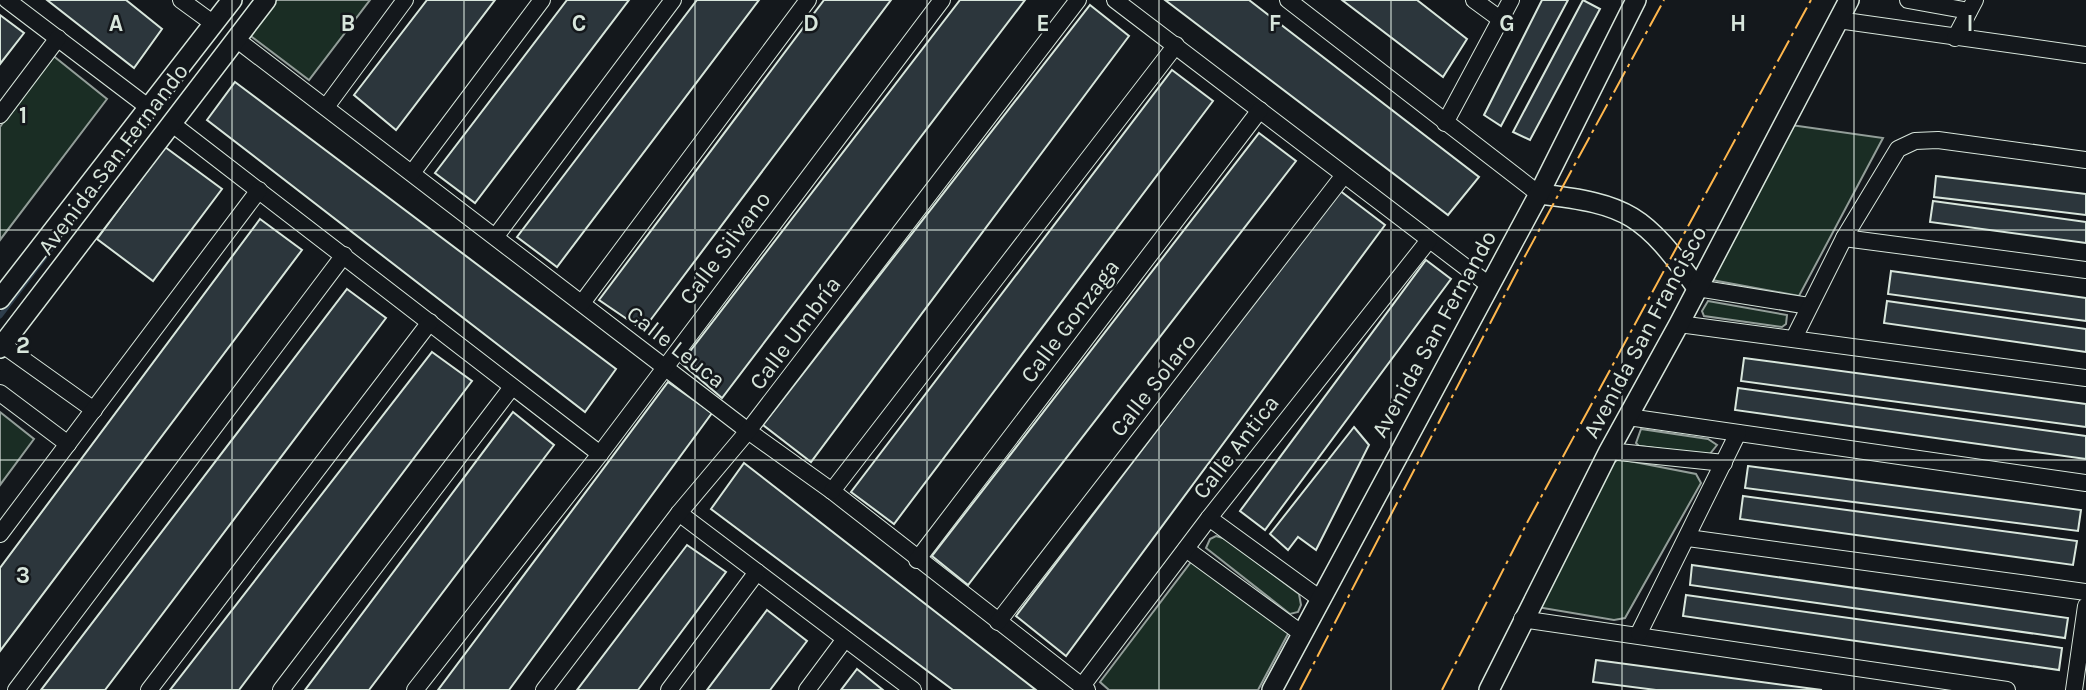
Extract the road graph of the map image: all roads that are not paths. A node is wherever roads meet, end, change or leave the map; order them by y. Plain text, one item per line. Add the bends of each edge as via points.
1 (6, 0) edge
2 (181, 0) edge
3 (232, 0) edge
4 (266, 0) edge
5 (405, 0) edge
6 (542, 0) edge
7 (673, 0) edge
8 (808, 0) edge
9 (942, 0) edge
10 (1078, 0) edge
11 (1115, 0) edge
12 (1288, 0) edge
13 (1474, 0) edge
14 (1511, 0) edge
15 (1849, 0) edge
16 (1908, 0) edge
17 (1633, 1) edge
18 (1972, 6) edge
19 (1500, 19) junction
20 (1838, 20) junction
21 (214, 24) junction
22 (58, 38) junction
23 (1955, 38) junction
24 (236, 39) junction
25 (1176, 45) junction
26 (2086, 55) edge
27 (180, 66) junction
28 (202, 83) junction
29 (148, 107) junction
30 (326, 107) junction
31 (1260, 110) junction
32 (0, 115) edge
33 (171, 123) junction
34 (1445, 123) junction
35 (2086, 160) edge
36 (412, 173) junction
37 (1344, 175) junction
38 (259, 190) junction
39 (1539, 194) junction
40 (496, 236) junction
41 (1844, 238) junction
42 (1429, 240) junction
43 (344, 255) junction
44 (2086, 270) edge
45 (1489, 285) junction
46 (1697, 288) junction
47 (0, 299) edge
48 (582, 303) junction
49 (1809, 306) junction
50 (430, 322) junction
51 (1679, 324) junction
52 (1794, 338) junction
53 (1, 346) edge
54 (663, 366) junction
55 (2086, 378) edge
56 (512, 387) junction
57 (0, 393) edge
58 (94, 411) junction
59 (1628, 417) junction
60 (748, 431) junction
61 (1738, 433) junction
62 (68, 444) junction
63 (1609, 451) junction
64 (600, 453) junction
65 (1724, 463) junction
66 (2086, 483) edge
67 (832, 491) junction
68 (679, 513) junction
69 (1209, 518) junction
70 (0, 534) edge
71 (1688, 538) junction
72 (1186, 549) junction
73 (917, 560) junction
74 (757, 572) junction
75 (2086, 592) edge
76 (1319, 598) junction
77 (2086, 606) edge
78 (1522, 618) junction
79 (998, 622) junction
80 (1301, 633) junction
81 (1639, 634) junction
82 (845, 639) junction
83 (1085, 688) edge
84 (16, 690) edge
85 (149, 690) edge
86 (281, 690) edge
87 (415, 690) edge
88 (544, 690) edge
89 (669, 690) edge
90 (807, 690) edge
91 (913, 690) edge
92 (1272, 690) edge
93 (1489, 690) edge
94 (2007, 690) edge
95 (2074, 690) edge

1 - 22 street
2 - 21 street
3 - 21 street, Avenida San Fernando
4 - 24 street, Avenida San Fernando
5 - 30 street
6 - 36 street
7 - 40 street
8 - 48 street
9 - 54 street, Calle Silvano
10 - 60 street, Calle Umbría
11 - 25 street
12 - 34 street
13 - 19 street
14 - 19 street
15 - 20 street, Avenida San Francisco
16 - 18 street
17 - 39 street, Avenida San Fernando
18 - 23 street
19 - 34 street
20 - 23 street
20 - 46 street, Avenida San Francisco
21 - 27 street, Avenida San Fernando
22 - 29 street
22 - 32 street
23 - 26 street
24 - 28 street, Avenida San Fernando
24 - 30 street, Calle Leuca
25 - 31 street
25 - 67 street
27 - 28 street
27 - 29 street, Avenida San Fernando
28 - 33 street, Avenida San Fernando
29 - 47 street, Avenida San Fernando
30 - 36 street, Calle Leuca
31 - 37 street
31 - 73 street, Calle Gonzaga
33 - 38 street
33 - 53 street, Avenida San Fernando
34 - 39 street
35 - 41 street via 1938,140 1906,144 1890,159
36 - 40 street, Calle Leuca
37 - 42 street
37 - 79 street, Calle Solaro
38 - 43 street
38 - 58 street
39 - 45 street, Avenida San Fernando
39 - 46 street via 1591,200 1638,221 1666,244
40 - 48 street, Calle Leuca
41 - 44 street
41 - 49 street
42 - 45 street
42 - 69 street, Calle Antica
43 - 50 street
43 - 84 street
45 - 76 street, Avenida San Fernando
46 - 49 street
46 - 51 street, Avenida San Francisco
48 - 54 street, Calle Leuca
49 - 52 street
50 - 56 street
50 - 85 street
51 - 52 street
51 - 59 street, Avenida San Francisco
52 - 55 street
53 - 58 street
54 - 60 street, Calle Leuca
54 - 64 street, Calle Silvano
56 - 64 street
56 - 86 street
57 - 62 street
58 - 62 street
59 - 61 street
59 - 63 street, Avenida San Francisco
60 - 67 street, Calle Leuca
60 - 68 street, Calle Umbría
61 - 65 street
61 - 66 street
62 - 70 street
63 - 65 street
63 - 78 street, Avenida San Francisco
64 - 87 street, Calle Silvano
65 - 71 street
67 - 73 street, Calle Leuca
68 - 74 street
68 - 88 street, Calle Umbría
69 - 72 street, Calle Antica
69 - 76 street
71 - 75 street
71 - 81 street
72 - 80 street
72 - 83 street, Calle Antica
73 - 79 street, Calle Leuca
74 - 82 street
74 - 89 street
76 - 80 street, Avenida San Fernando
77 - 95 street
78 - 81 street
78 - 93 street, Avenida San Francisco
79 - 83 street, Calle Leuca
80 - 92 street, Avenida San Fernando
81 - 94 street
82 - 90 street
82 - 91 street

